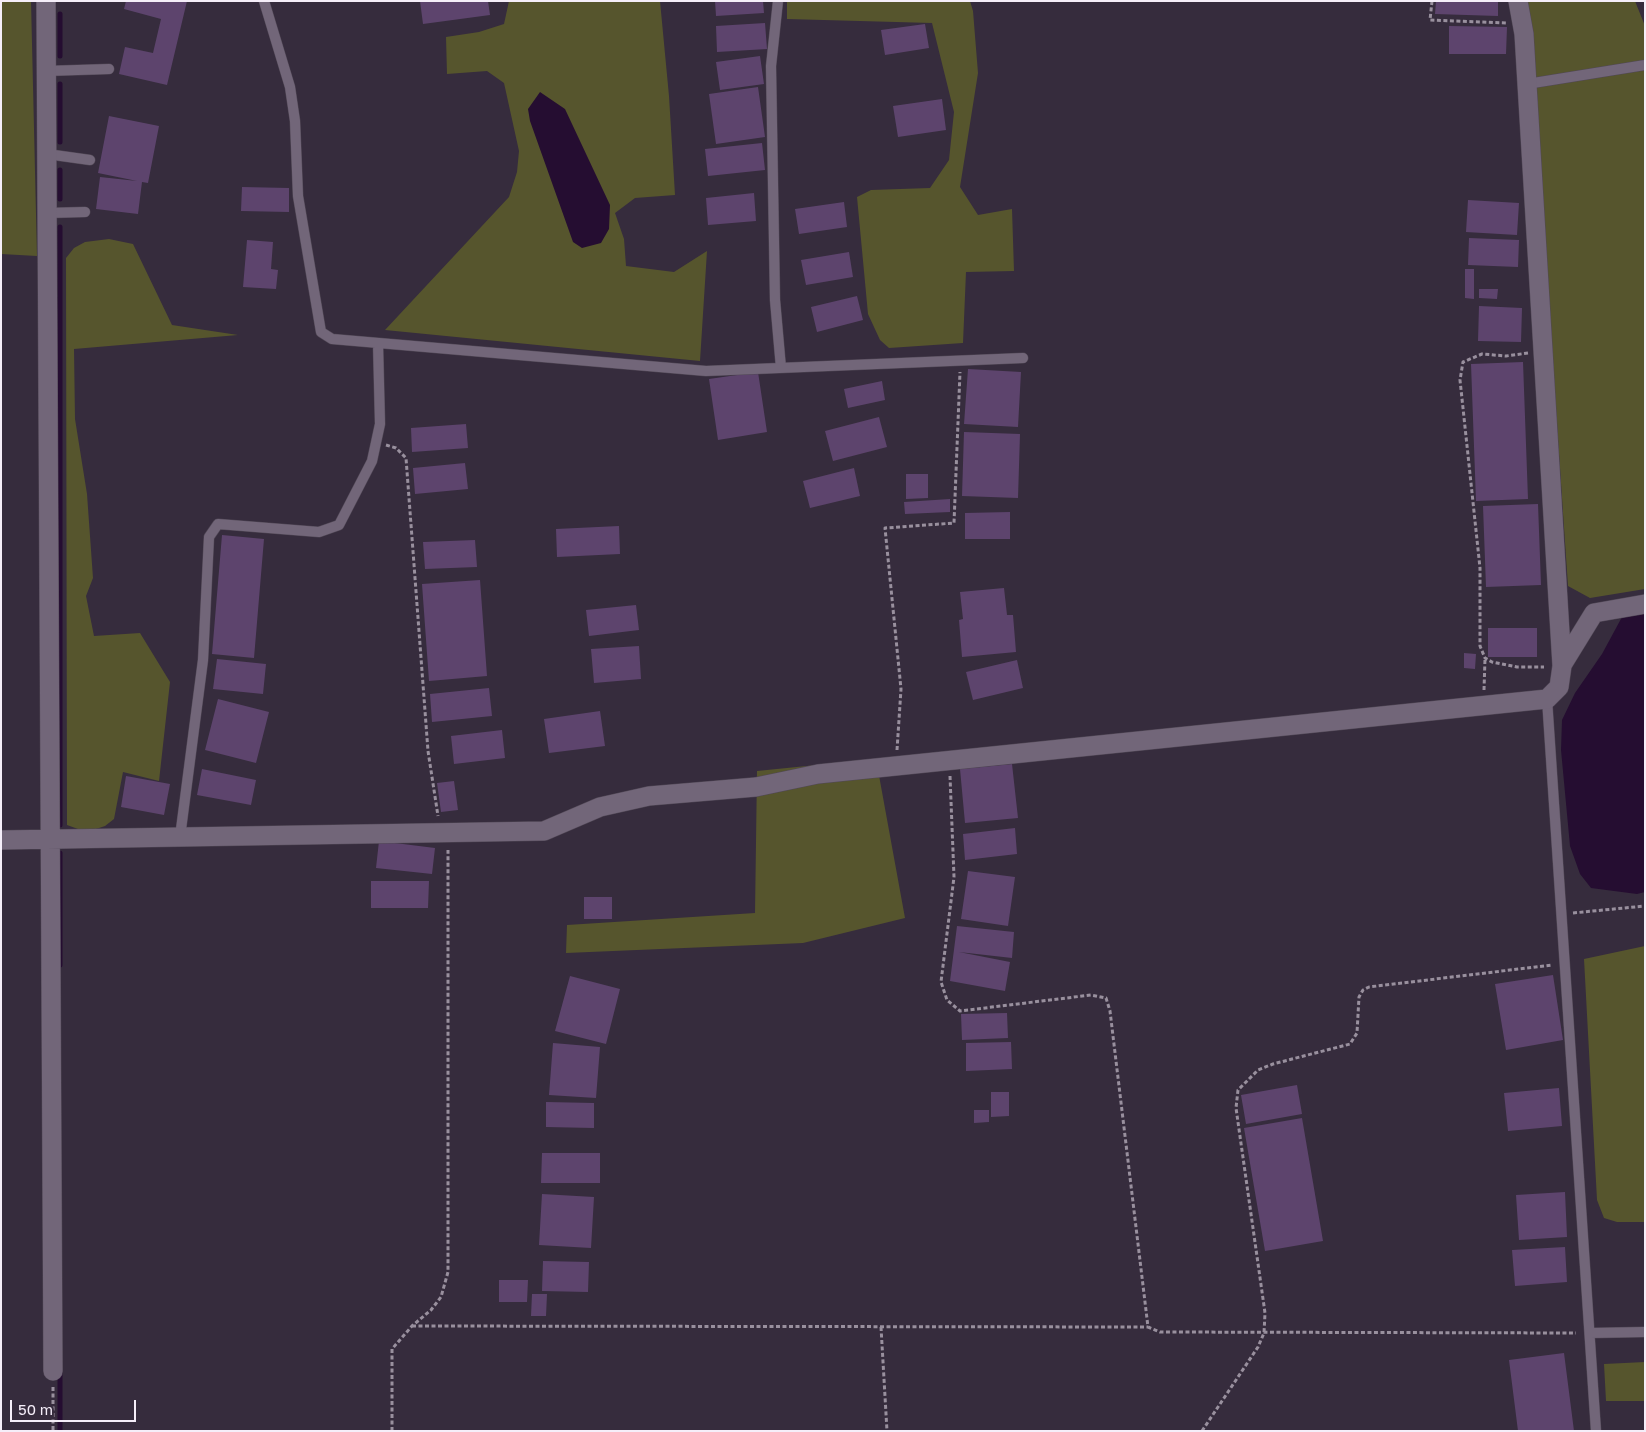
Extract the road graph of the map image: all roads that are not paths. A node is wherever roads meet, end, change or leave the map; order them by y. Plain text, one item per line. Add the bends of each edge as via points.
1 (46, 1) edge
2 (264, 1) edge
3 (778, 1) edge
4 (1518, 1) edge
5 (1645, 65) edge
6 (109, 69) dead end
7 (46, 71) junction
8 (1527, 84) junction
9 (47, 154) junction
10 (90, 160) dead end
11 (85, 212) dead end
12 (47, 213) junction
13 (378, 343) junction
14 (1023, 358) dead end
15 (781, 368) junction
16 (1645, 604) edge
17 (1562, 666) junction
18 (1548, 700) junction
19 (180, 836) junction
20 (1, 840) edge
21 (51, 840) junction
22 (1645, 1332) edge
23 (1590, 1333) junction
24 (53, 1371) road end
25 (1596, 1431) edge

1 - 7 street
2 - 13 lane via 290,87 298,196 321,332 332,339
3 - 15 lane via 771,66 774,300
4 - 8 street
5 - 8 lane
6 - 7 lane
7 - 9 street
8 - 17 street
9 - 10 lane
9 - 12 street
11 - 12 lane
12 - 21 street
13 - 15 lane via 706,371
13 - 19 lane via 380,424 376,443 372,461 339,525 319,532 218,524 209,537 204,660
14 - 15 lane
16 - 17 street via 1594,613
17 - 18 street via 1559,687
18 - 19 street via 949,760 818,774 756,787 649,796 600,807 544,831
18 - 23 lane
19 - 21 street
20 - 21 street
21 - 24 street
22 - 23 lane
23 - 25 lane

